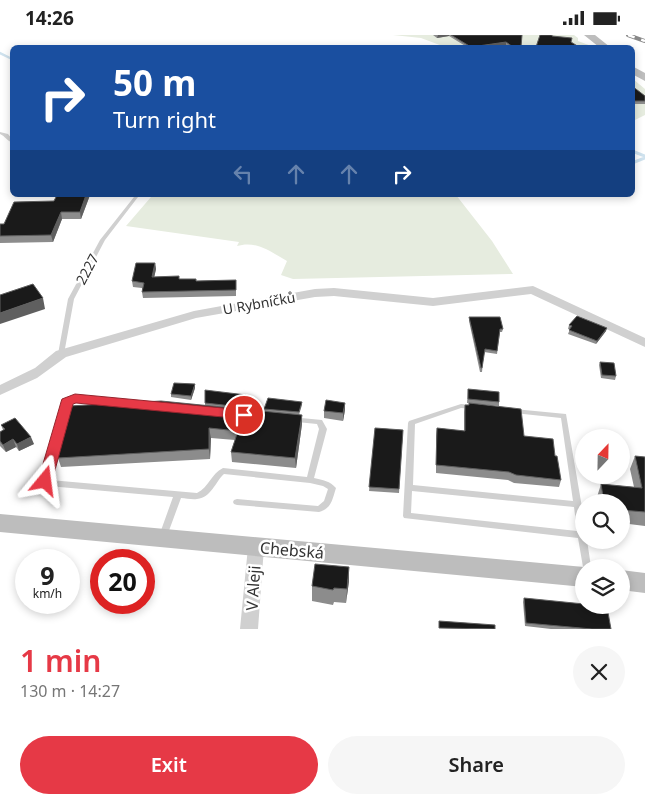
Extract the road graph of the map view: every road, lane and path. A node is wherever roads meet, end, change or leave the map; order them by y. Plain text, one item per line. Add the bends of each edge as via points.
1 (589, 35) edge
2 (602, 45) edge
3 (135, 197) edge
4 (645, 343) edge
5 (61, 354) junction
6 (0, 390) edge
7 (479, 408) edge
8 (508, 411) edge
9 (310, 480) junction
10 (408, 488) junction
11 (178, 494) junction
12 (576, 494) edge
13 (237, 502) dead end
14 (575, 504) edge
15 (0, 523) edge
16 (575, 534) edge
17 (162, 537) junction
18 (256, 547) junction
19 (575, 576) edge
20 (630, 581) edge
21 (645, 583) edge
22 (249, 629) edge

1 - 2 street
3 - 5 lane, 2227 via 103,240 71,299
4 - 5 street, U Rybníčků via 533,290 433,302 334,292 194,315
5 - 6 street, U Rybníčků via 48,367
7 - 10 lane via 460,406 412,423
8 - 12 lane via 564,416
9 - 11 lane via 223,471 204,495
9 - 11 lane via 324,429 319,422 75,398 67,402 45,481
9 - 13 lane via 332,488 328,504 324,507
10 - 14 lane
10 - 16 lane via 407,516
11 - 17 lane
15 - 17 street, Chebská
17 - 18 street, Chebská
18 - 19 street, Chebská
18 - 22 street, V Aleji
20 - 21 street

